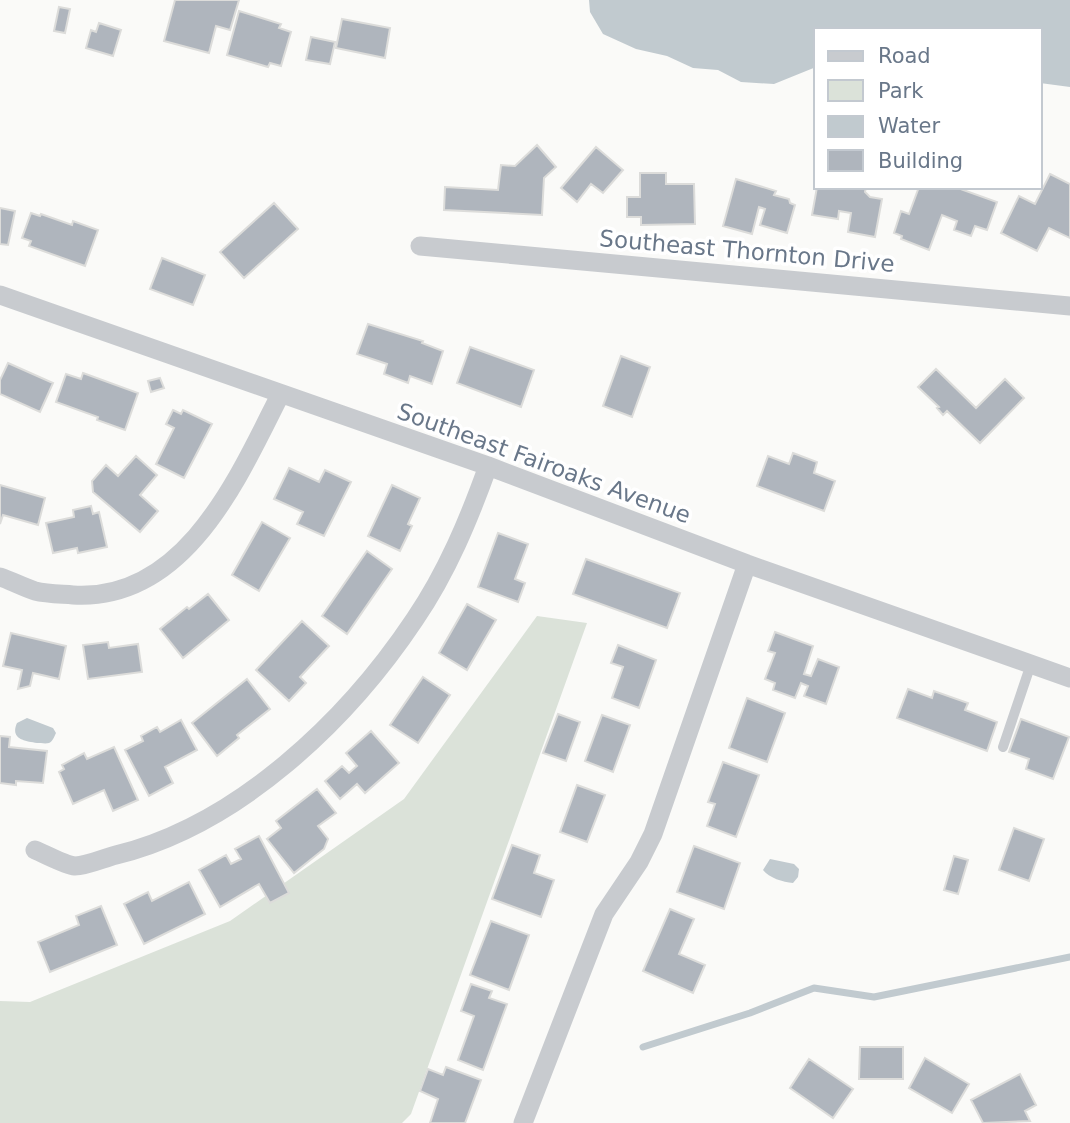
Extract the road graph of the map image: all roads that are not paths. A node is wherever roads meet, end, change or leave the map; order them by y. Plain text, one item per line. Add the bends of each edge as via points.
1 (420, 246) dead end
2 (0, 295) edge
3 (1070, 306) edge
4 (281, 395) junction
5 (488, 466) junction
6 (747, 564) junction
7 (0, 577) edge
8 (1031, 664) junction
9 (1070, 678) edge
10 (1003, 747) dead end
11 (35, 850) dead end
12 (523, 1123) edge

1 - 3 street, Southeast Thornton Drive
2 - 4 street, Southeast Fairoaks Avenue
4 - 5 street, Southeast Fairoaks Avenue
4 - 7 street via 225,499 172,563 115,592 86,596 36,591
5 - 6 street, Southeast Fairoaks Avenue
5 - 11 street via 454,550 416,617 341,712 275,771 212,815 130,852 75,866
6 - 8 street, Southeast Fairoaks Avenue
6 - 12 street via 653,834 604,914
8 - 9 street, Southeast Fairoaks Avenue
8 - 10 lane

